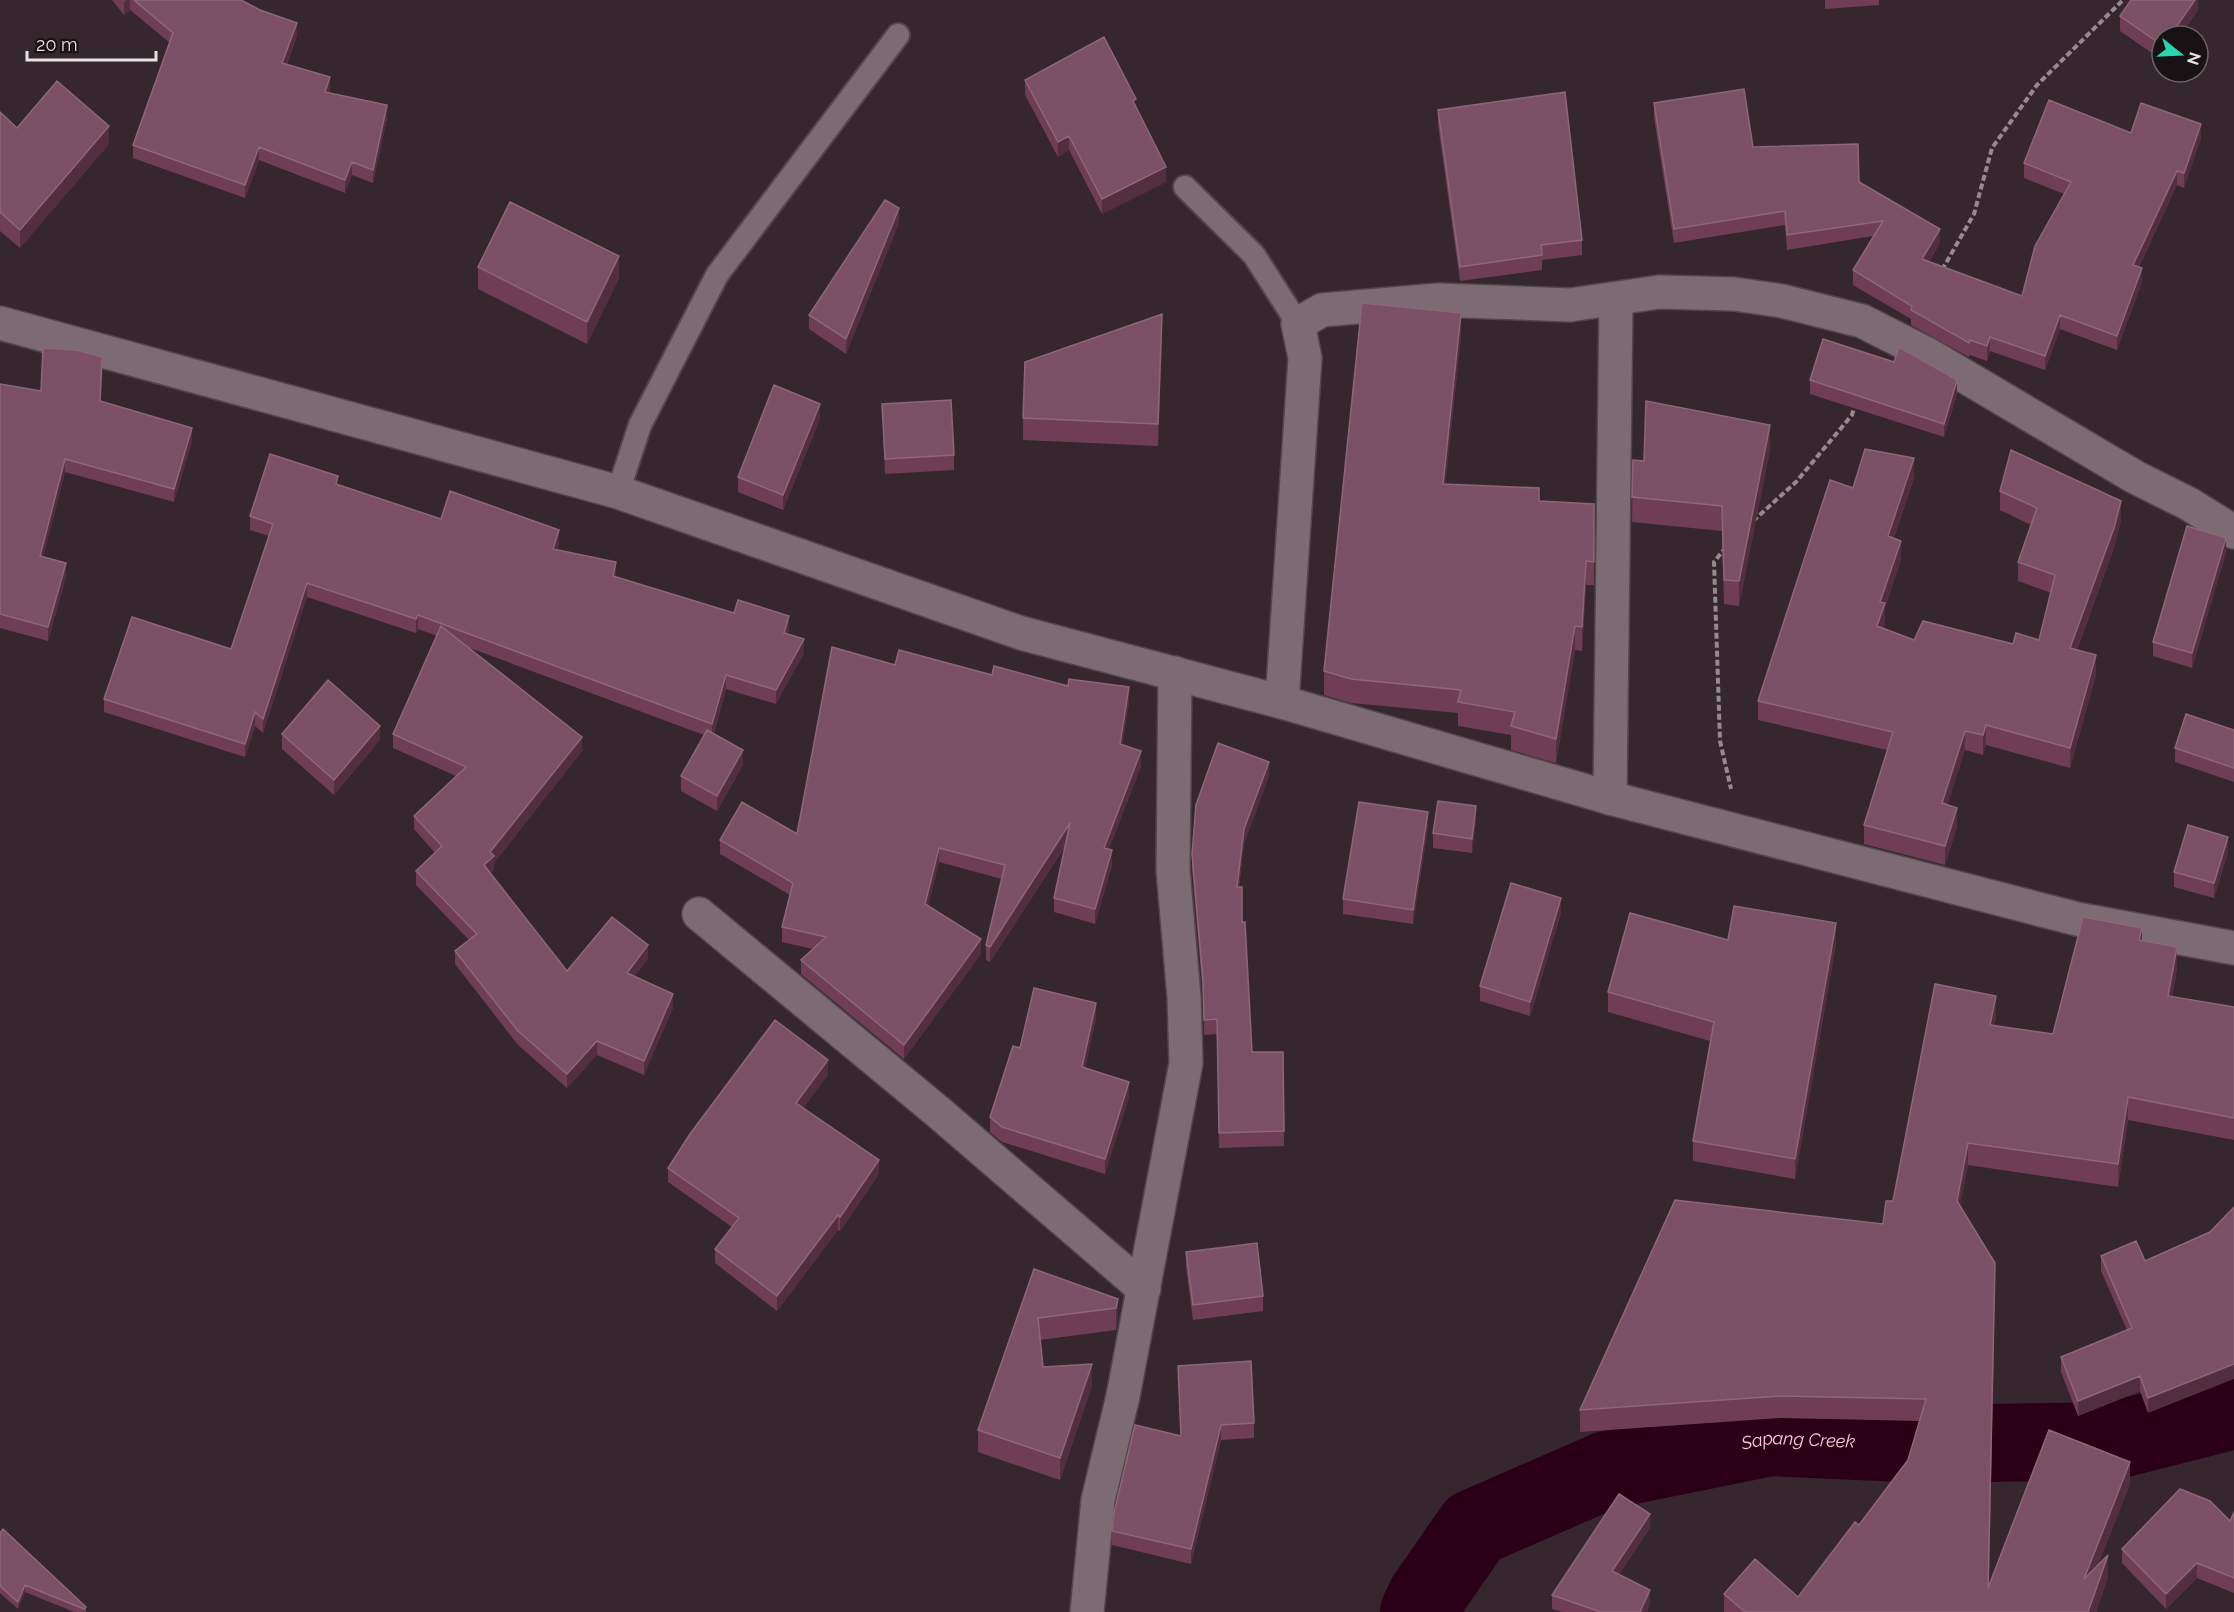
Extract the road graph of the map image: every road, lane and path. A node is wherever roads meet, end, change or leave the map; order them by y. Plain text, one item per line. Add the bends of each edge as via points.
1 (2122, 1) edge
2 (898, 35) dead end
3 (1185, 188) dead end
4 (1941, 272) edge
5 (1616, 300) junction
6 (0, 323) edge
7 (1298, 324) junction
8 (1858, 397) edge
9 (618, 492) junction
10 (1745, 528) edge
11 (2234, 532) edge
12 (1728, 544) edge
13 (1175, 674) junction
14 (1282, 702) junction
15 (1610, 798) junction
16 (1745, 833) junction
17 (699, 914) dead end
18 (2234, 948) edge
19 (1144, 1289) junction
20 (1087, 1612) edge

1 - 4 path via 2037,85 1992,148 1974,213
2 - 9 lane via 717,275 640,425
3 - 7 lane via 1254,255
5 - 7 street via 1570,305 1406,302 1322,310
5 - 11 street via 1659,292 1734,294 1782,301 1862,321 1927,354
5 - 15 street
6 - 9 street
7 - 14 street via 1305,358
8 - 10 path via 1852,415 1796,482
9 - 13 street via 1021,633
12 - 16 path via 1714,562 1720,741
13 - 14 street
13 - 19 street via 1173,870 1186,1063
14 - 15 street
15 - 16 street
16 - 18 street via 2077,919
17 - 19 street
19 - 20 street via 1098,1500

